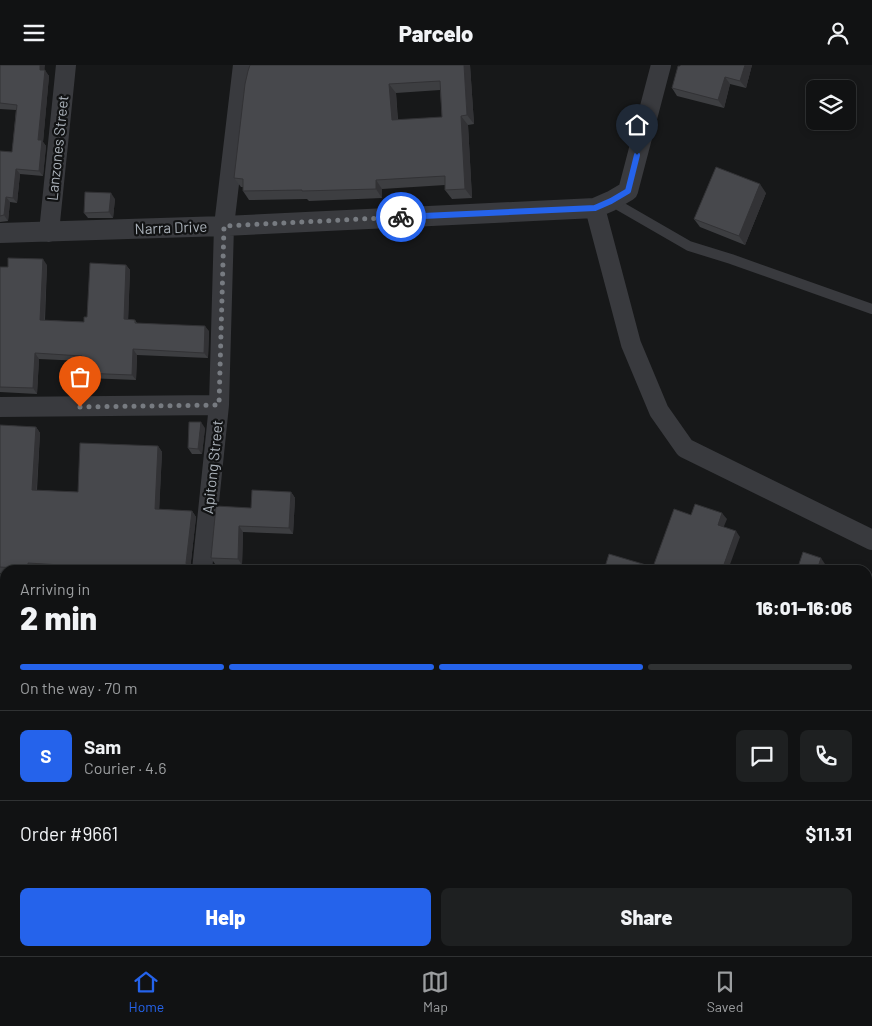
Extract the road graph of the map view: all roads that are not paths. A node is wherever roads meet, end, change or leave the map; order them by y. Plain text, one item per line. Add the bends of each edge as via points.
1 (66, 65) edge
2 (243, 65) edge
3 (661, 65) edge
4 (603, 204) junction
5 (224, 226) junction
6 (50, 232) junction
7 (0, 233) edge
8 (872, 309) edge
9 (219, 405) junction
10 (0, 407) edge
11 (872, 540) edge
12 (203, 565) edge

1 - 6 street, Lanzones Street
2 - 5 street, Apitong Street
3 - 4 street via 628,191
4 - 5 street, Narra Drive
4 - 8 lane via 689,246
4 - 11 street via 631,344 659,411 685,448
5 - 6 street, Narra Drive
5 - 9 street, Apitong Street
6 - 7 street, Narra Drive
9 - 10 street
9 - 12 street, Apitong Street

